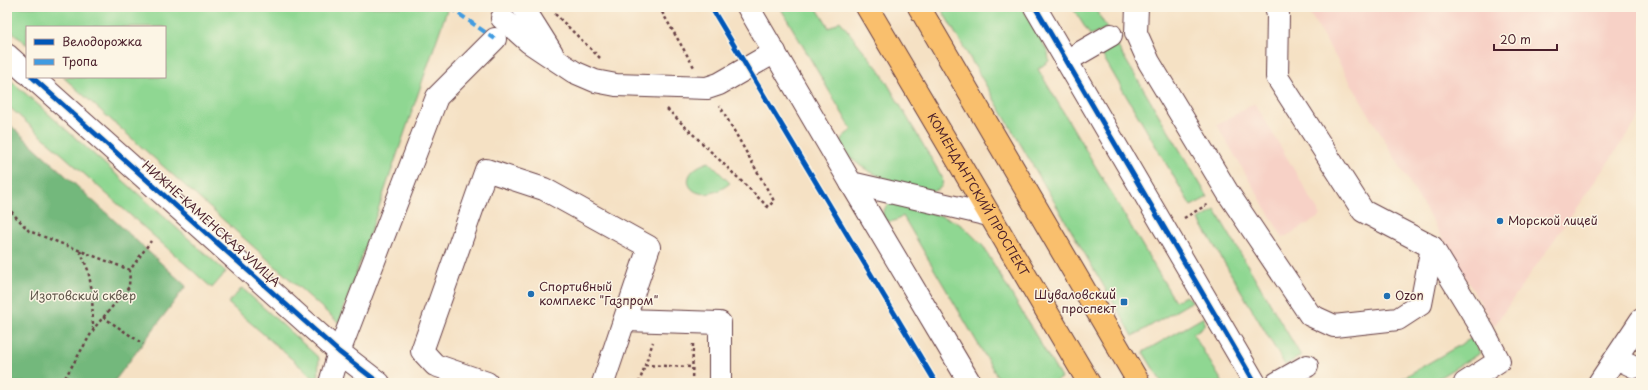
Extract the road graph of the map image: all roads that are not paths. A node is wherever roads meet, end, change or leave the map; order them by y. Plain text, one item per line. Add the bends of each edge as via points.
1 (523, 7) edge
2 (748, 7) edge
3 (867, 7) edge
4 (919, 7) edge
5 (1035, 7) edge
6 (1137, 7) edge
7 (1276, 7) edge
8 (502, 18) dead end
9 (1111, 35) dead end
10 (495, 39) dead end
11 (775, 52) junction
12 (7, 55) edge
13 (556, 60) junction
14 (1066, 61) junction
15 (26, 72) edge
16 (33, 78) edge
17 (851, 182) junction
18 (989, 215) junction
19 (1432, 247) junction
20 (625, 320) junction
21 (1641, 320) edge
22 (339, 352) junction
23 (1307, 366) dead end
24 (330, 383) edge
25 (379, 383) edge
26 (488, 383) edge
27 (603, 383) edge
28 (720, 383) edge
29 (970, 383) edge
30 (1089, 383) edge
31 (1140, 383) edge
32 (1255, 383) edge
33 (1277, 383) edge
34 (1465, 383) edge
35 (1599, 383) edge

1 - 13 street
2 - 11 street
3 - 18 main road, КОМЕНДАНТСКИЙ ПРОСПЕКТ
4 - 31 main road
5 - 14 street
6 - 19 street via 1136,33 1149,62 1228,193 1310,315 1334,326 1398,319 1421,304
7 - 19 street via 1277,77 1363,211
8 - 13 street via 529,42
9 - 14 street
10 - 22 street via 437,97
11 - 13 street via 719,84 706,88 616,85 595,81 574,72
11 - 17 street
12 - 15 street
14 - 32 street
16 - 22 street, НИЖНЕ-КАМЕНСКАЯ УЛИЦА
17 - 18 street
17 - 29 street
18 - 30 main road, КОМЕНДАНТСКИЙ ПРОСПЕКТ
19 - 34 street via 1499,361
20 - 26 street via 649,247 544,189 486,170 422,351 435,365
20 - 27 street
20 - 28 street via 720,323
21 - 35 street via 1625,362
22 - 24 street
22 - 25 street, НИЖНЕ-КАМЕНСКАЯ УЛИЦА
23 - 33 street

